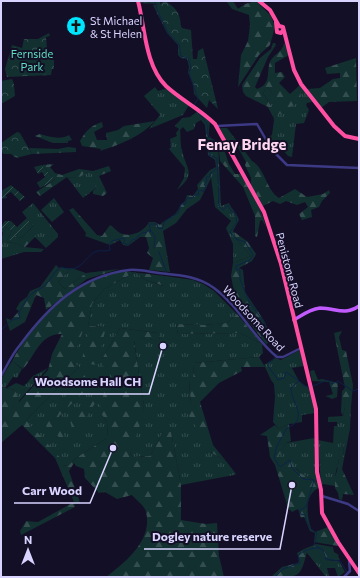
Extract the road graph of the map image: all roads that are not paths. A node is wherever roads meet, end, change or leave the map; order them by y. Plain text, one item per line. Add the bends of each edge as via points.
1 (138, 1) edge
2 (259, 1) edge
3 (216, 126) junction
4 (359, 139) edge
5 (359, 168) edge
6 (359, 306) edge
7 (294, 320) junction
8 (301, 348) junction
9 (1, 376) edge
10 (322, 496) junction
11 (359, 510) edge
12 (346, 553) junction
13 (359, 573) edge
14 (344, 577) edge

1 - 3 highway, Penistone Road via 156,70 166,86
2 - 4 highway via 270,10 278,26 283,27 296,75 309,95 345,136
3 - 5 street via 257,124 270,148 287,165
3 - 7 highway, Penistone Road via 264,212 281,264
6 - 7 main road via 349,312 318,308
7 - 8 highway, Penistone Road
8 - 9 street, Woodsome Road via 281,358 276,356 226,298 207,283 184,276 130,270 88,282 60,299 43,315 19,345
8 - 10 highway, Penistone Road via 316,409 317,472
10 - 11 street
10 - 12 highway, Penistone Road via 322,513
12 - 13 highway, Penistone Road
12 - 14 street via 350,562 348,573

